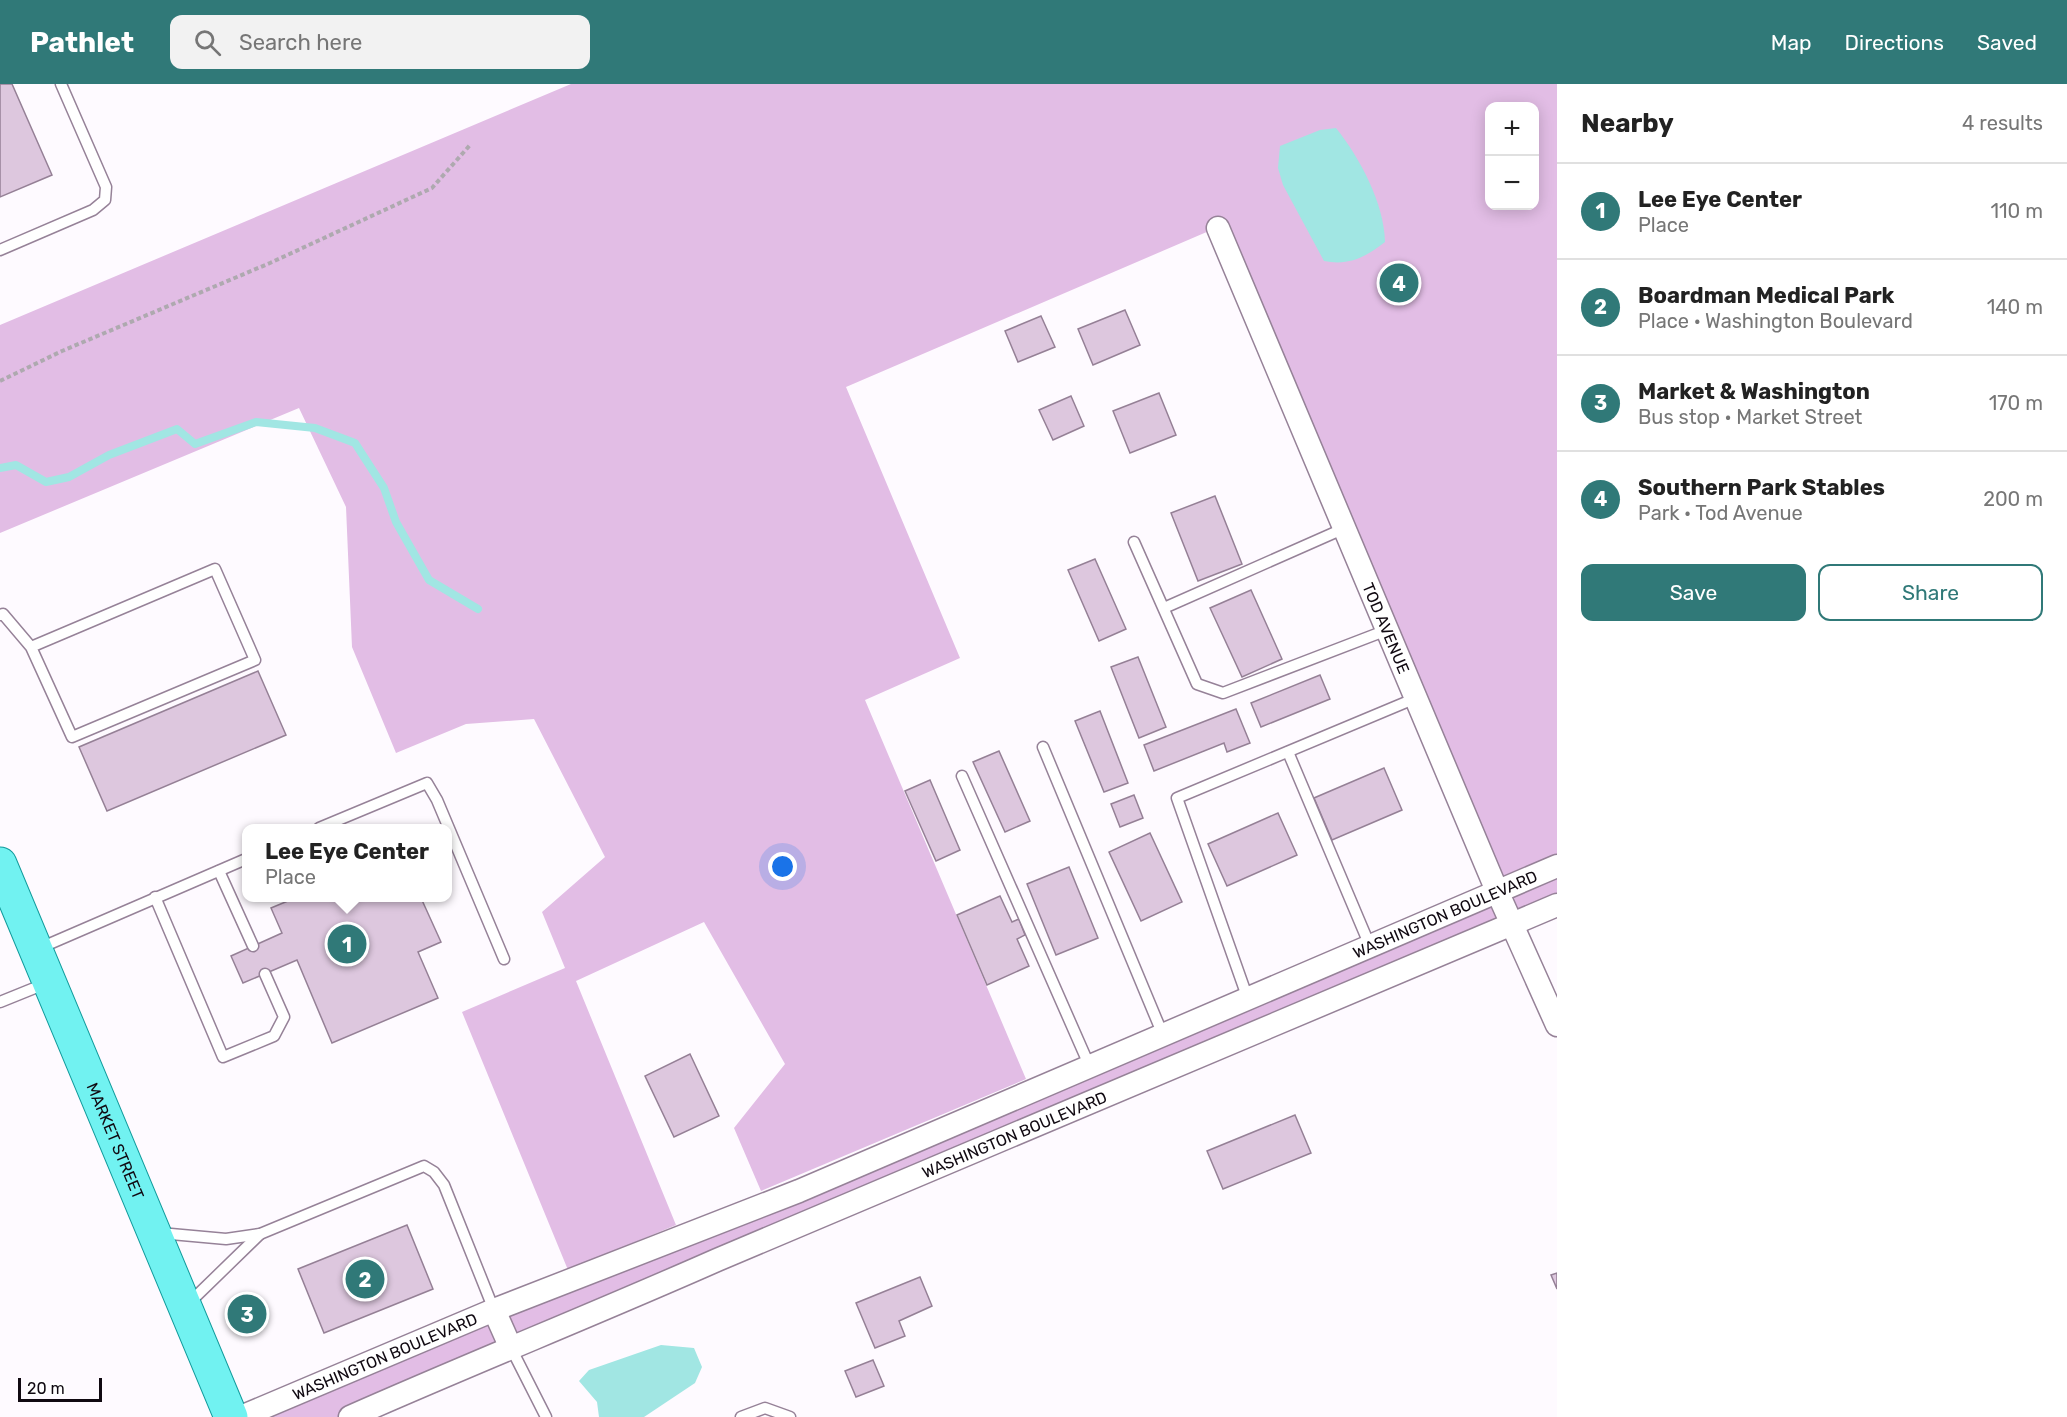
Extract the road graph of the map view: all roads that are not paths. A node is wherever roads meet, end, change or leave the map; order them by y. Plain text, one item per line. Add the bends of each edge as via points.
1 (61, 84) edge
2 (1218, 228) dead end
3 (0, 250) edge
4 (1344, 528) junction
5 (1134, 542) dead end
6 (1164, 608) junction
7 (0, 615) edge
8 (1387, 630) junction
9 (31, 647) junction
10 (1416, 698) junction
11 (1043, 747) dead end
12 (1288, 752) junction
13 (962, 776) dead end
14 (329, 824) edge
15 (447, 824) edge
16 (452, 836) edge
17 (242, 861) edge
18 (0, 864) edge
19 (1557, 866) edge
20 (219, 871) junction
21 (1497, 891) junction
22 (155, 897) junction
23 (1557, 905) edge
24 (1514, 923) junction
25 (253, 946) dead end
26 (1370, 946) junction
27 (37, 950) junction
28 (504, 959) dead end
29 (265, 974) dead end
30 (50, 981) junction
31 (1248, 999) junction
32 (0, 1002) edge
33 (1202, 1019) junction
34 (1557, 1025) edge
35 (1163, 1035) junction
36 (1216, 1050) junction
37 (1090, 1067) junction
38 (799, 1191) junction
39 (812, 1220) junction
40 (704, 1230) junction
41 (155, 1233) junction
42 (260, 1234) junction
43 (717, 1260) junction
44 (185, 1307) junction
45 (494, 1310) junction
46 (510, 1346) junction
47 (232, 1416) edge
48 (350, 1417) edge
49 (546, 1417) edge
50 (741, 1417) edge
51 (790, 1417) edge

1 - 3 lane via 106,187 105,200 93,210
2 - 4 street, TOD AVENUE
4 - 6 lane
4 - 8 street, TOD AVENUE
5 - 6 lane
6 - 8 lane via 1197,684 1223,693
7 - 9 lane
8 - 10 street, TOD AVENUE
9 - 9 lane via 72,737 255,660 215,569
10 - 12 lane
10 - 21 street, TOD AVENUE
11 - 35 lane
12 - 26 lane
12 - 31 lane via 1177,798
13 - 37 lane
14 - 15 lane via 427,783
16 - 28 lane
17 - 20 lane
18 - 27 main road, MARKET STREET
19 - 21 street, WASHINGTON BOULEVARD
20 - 22 lane
20 - 25 lane
21 - 24 street, TOD AVENUE
21 - 26 street, WASHINGTON BOULEVARD
22 - 27 lane
22 - 29 lane via 223,1057 274,1036 284,1017
23 - 24 street, WASHINGTON BOULEVARD
24 - 34 street, TOD AVENUE
24 - 36 street, WASHINGTON BOULEVARD
26 - 31 street, WASHINGTON BOULEVARD
27 - 30 main road, MARKET STREET
30 - 32 lane
30 - 41 main road, MARKET STREET
31 - 33 street, WASHINGTON BOULEVARD
33 - 35 street, WASHINGTON BOULEVARD
33 - 36 street
35 - 37 street, WASHINGTON BOULEVARD
36 - 39 street, WASHINGTON BOULEVARD
37 - 38 street, WASHINGTON BOULEVARD
38 - 39 street
38 - 40 street, WASHINGTON BOULEVARD
39 - 43 street, WASHINGTON BOULEVARD
40 - 43 street
40 - 45 street, WASHINGTON BOULEVARD
41 - 42 lane via 226,1239
41 - 44 main road, MARKET STREET
42 - 44 lane
42 - 45 lane via 424,1166 444,1185
43 - 46 street, WASHINGTON BOULEVARD via 579,1322
44 - 47 main road, MARKET STREET
45 - 46 street, WASHINGTON BOULEVARD
45 - 47 street, WASHINGTON BOULEVARD
46 - 48 street, WASHINGTON BOULEVARD
46 - 49 lane
50 - 51 lane via 765,1408

